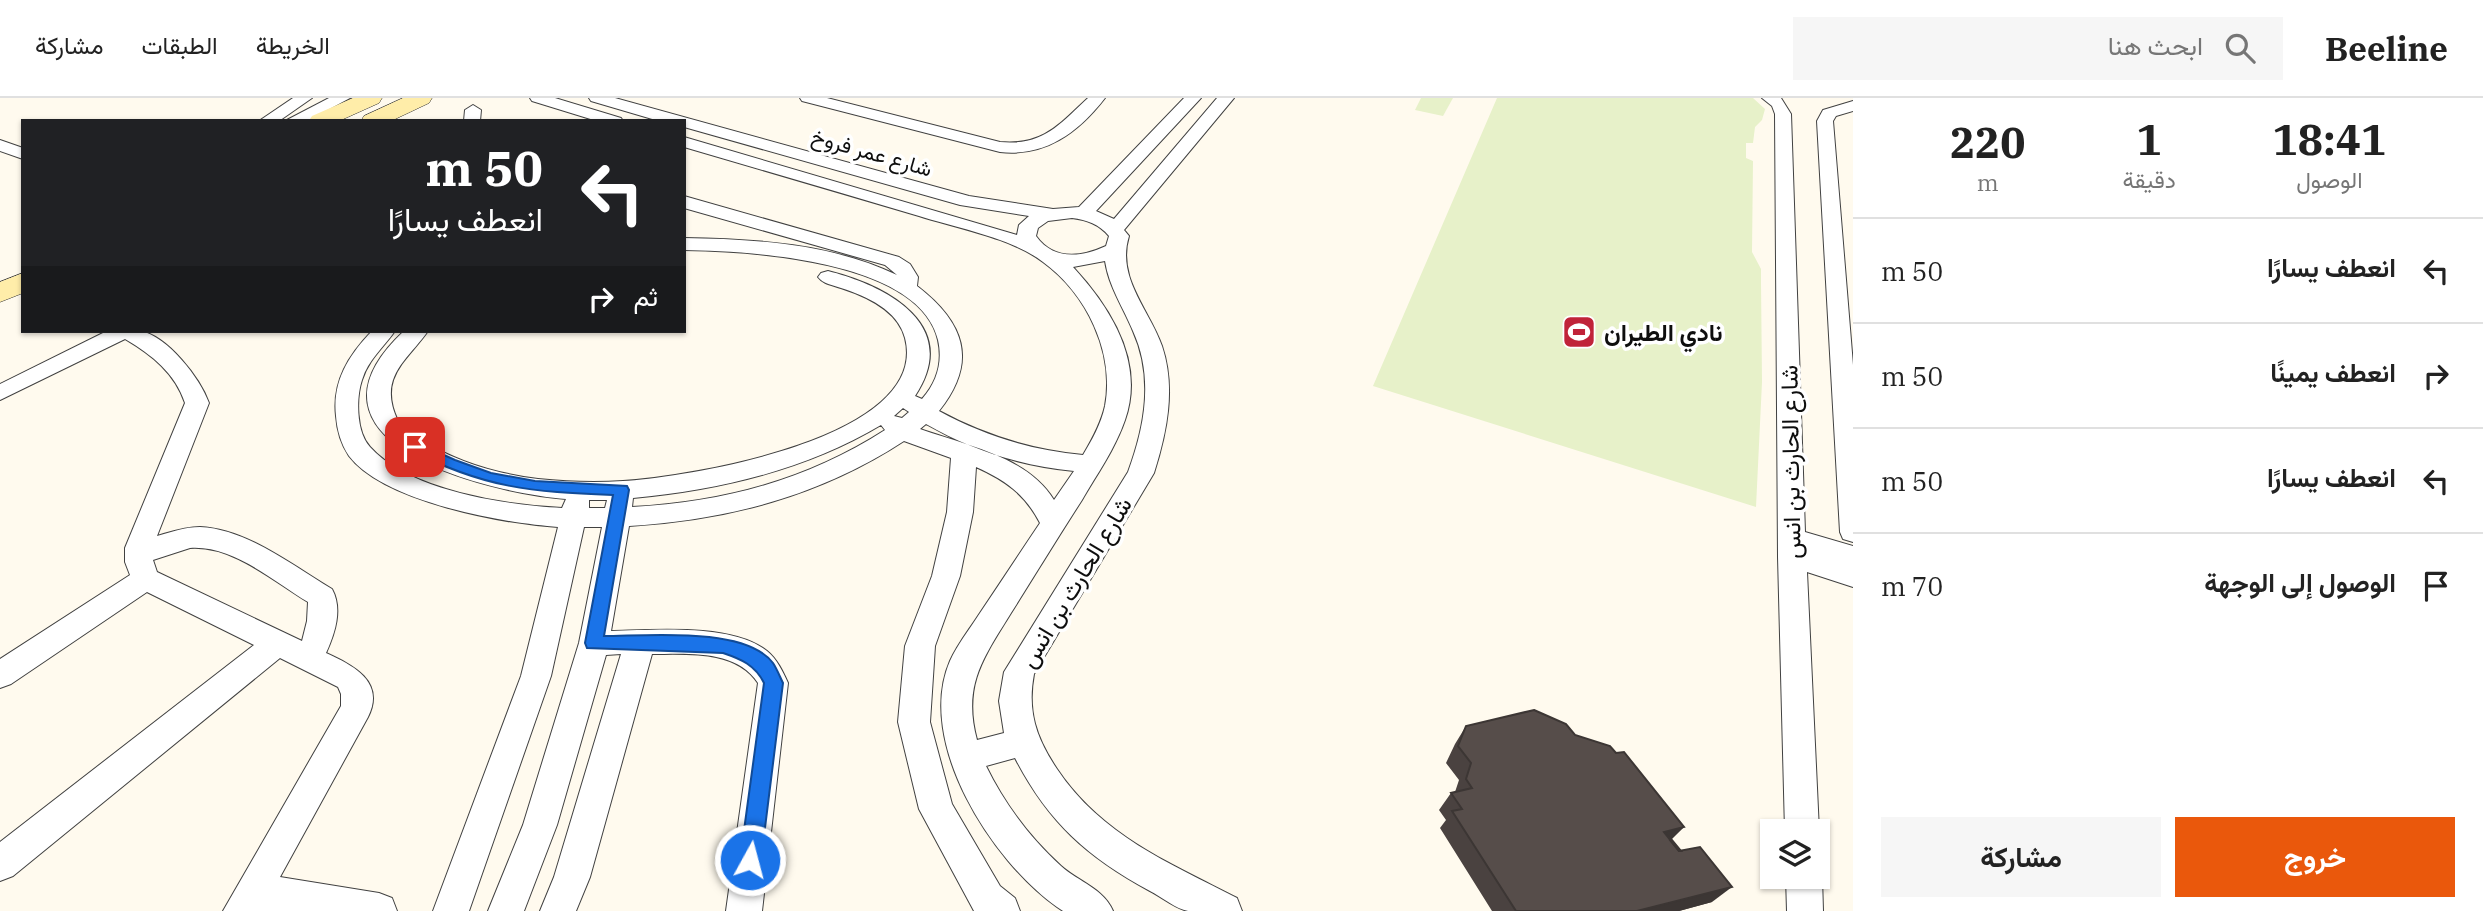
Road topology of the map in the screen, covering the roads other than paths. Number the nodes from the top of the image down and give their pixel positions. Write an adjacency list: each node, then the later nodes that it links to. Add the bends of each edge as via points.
1 (304, 98): 13 (street)
2 (342, 98): 14 (street)
3 (371, 98): 15 (main road)
4 (421, 98): 16 (main road)
5 (538, 98): 17 (street)
6 (597, 98): 18 (street)
7 (808, 98): 8 (street, via 1026,150 1052,141)
8 (1097, 98)
9 (1193, 98): 23 (street)
10 (1226, 98): 26 (street)
11 (1853, 106): 12 (street, via 1829,113)
12 (1802, 110): 24 (street); 60 (street, شارع الحارث بن انس)
13 (270, 119)
14 (297, 119)
15 (324, 119)
16 (376, 119)
17 (608, 119)
18 (671, 119)
19 (686, 123): 25 (street, شارع عمر فروخ)
20 (686, 142): 31 (street, شارع عمر فروخ)
21 (0, 145): 22 (street)
22 (21, 153)
23 (1103, 192): 26 (street, via 1119,200); 30 (street)
24 (1830, 194): 28 (street); 32 (street)
25 (951, 197): 29 (street, شارع عمر فروخ); 31 (street, via 951,209)
26 (1139, 201): 33 (street)
27 (686, 203): 40 (street, via 892,261 908,277)
28 (1853, 206)
29 (1050, 214): 30 (street, شارع عمر فروخ); 35 (street, via 1026,231 1026,239)
30 (1083, 214): 33 (street, via 1102,220)
31 (935, 215): 35 (street, شارع عمر فروخ)
32 (1843, 231): 46 (street)
33 (1115, 239): 35 (street, شارع عمر فروخ, via 1095,259 1081,261); 69 (street, شارع الحارث بن انس, via 1117,274 1153,359 1158,387 1152,445 1141,473 1019,673 1014,718)
34 (686, 243): 40 (street, via 795,252)
35 (1041, 252): 55 (street, شارع الحارث بن انس, via 1075,281 1109,332 1117,356 1117,406)
36 (21, 256): 38 (main road)
37 (686, 258): 50 (street, via 794,268 881,297 899,309 918,341 920,359)
38 (0, 265)
39 (21, 283): 41 (main road)
40 (906, 288): 52 (street, via 933,309 946,329 951,351 946,382)
41 (0, 293)
42 (122, 333): 48 (street)
43 (129, 333): 62 (street, via 166,355 197,403 146,528)
44 (382, 333): 57 (street, via 350,377 344,402 359,451 382,472 491,510)
45 (415, 333): 57 (street, via 391,359 381,382 380,405 388,427 449,464 489,478 535,486)
46 (1847, 350): 51 (street)
47 (0, 368): 48 (street)
48 (24, 381): 49 (street)
49 (0, 393)
50 (903, 396): 52 (street); 53 (street)
51 (1849, 408): 59 (street)
52 (925, 413): 53 (street); 55 (street, via 1007,450 1045,461)
53 (892, 423): 54 (street); 56 (street, via 856,459 743,501 678,513)
54 (964, 455): 58 (street, via 1019,478 1034,491); 80 (street, via 960,512 946,576 920,646 914,722 936,809 987,899)
55 (1091, 464): 58 (street, شارع الحارث بن انس)
56 (619, 503): 57 (street); 64 (street)
57 (577, 504): 76 (street, via 536,676)
58 (1052, 521): 70 (street, شارع الحارث بن انس, via 964,663 956,692)
59 (1853, 532)
60 (1792, 547): 61 (street); 63 (street); 71 (street, شارع الحارث بن انس)
61 (1853, 556)
62 (143, 567): 66 (street); 67 (street, via 173,541 205,537 229,544 322,597 320,636); 68 (street)
63 (1853, 576)
64 (594, 643): 65 (street); 77 (street, via 540,825)
65 (639, 643): 78 (street, via 572,877); 79 (street, via 724,645 750,655 766,668 773,683)
66 (277, 644): 67 (street); 72 (street)
67 (308, 658): 74 (street, via 349,678 357,694 357,708)
68 (0, 675)
69 (1022, 742): 70 (street); 82 (street, شارع الحارث بن انس, via 1059,802 1090,833)
70 (965, 758): 81 (street, شارع الحارث بن انس, via 1019,847 1048,878)
71 (1802, 819)
72 (0, 864)
73 (1804, 889): 83 (street)
74 (248, 901): 75 (street)
75 (379, 911)
76 (451, 911)
77 (506, 911)
78 (558, 911)
79 (744, 911)
80 (1002, 911)
81 (1095, 911)
82 (1224, 911)
83 (1805, 911)

